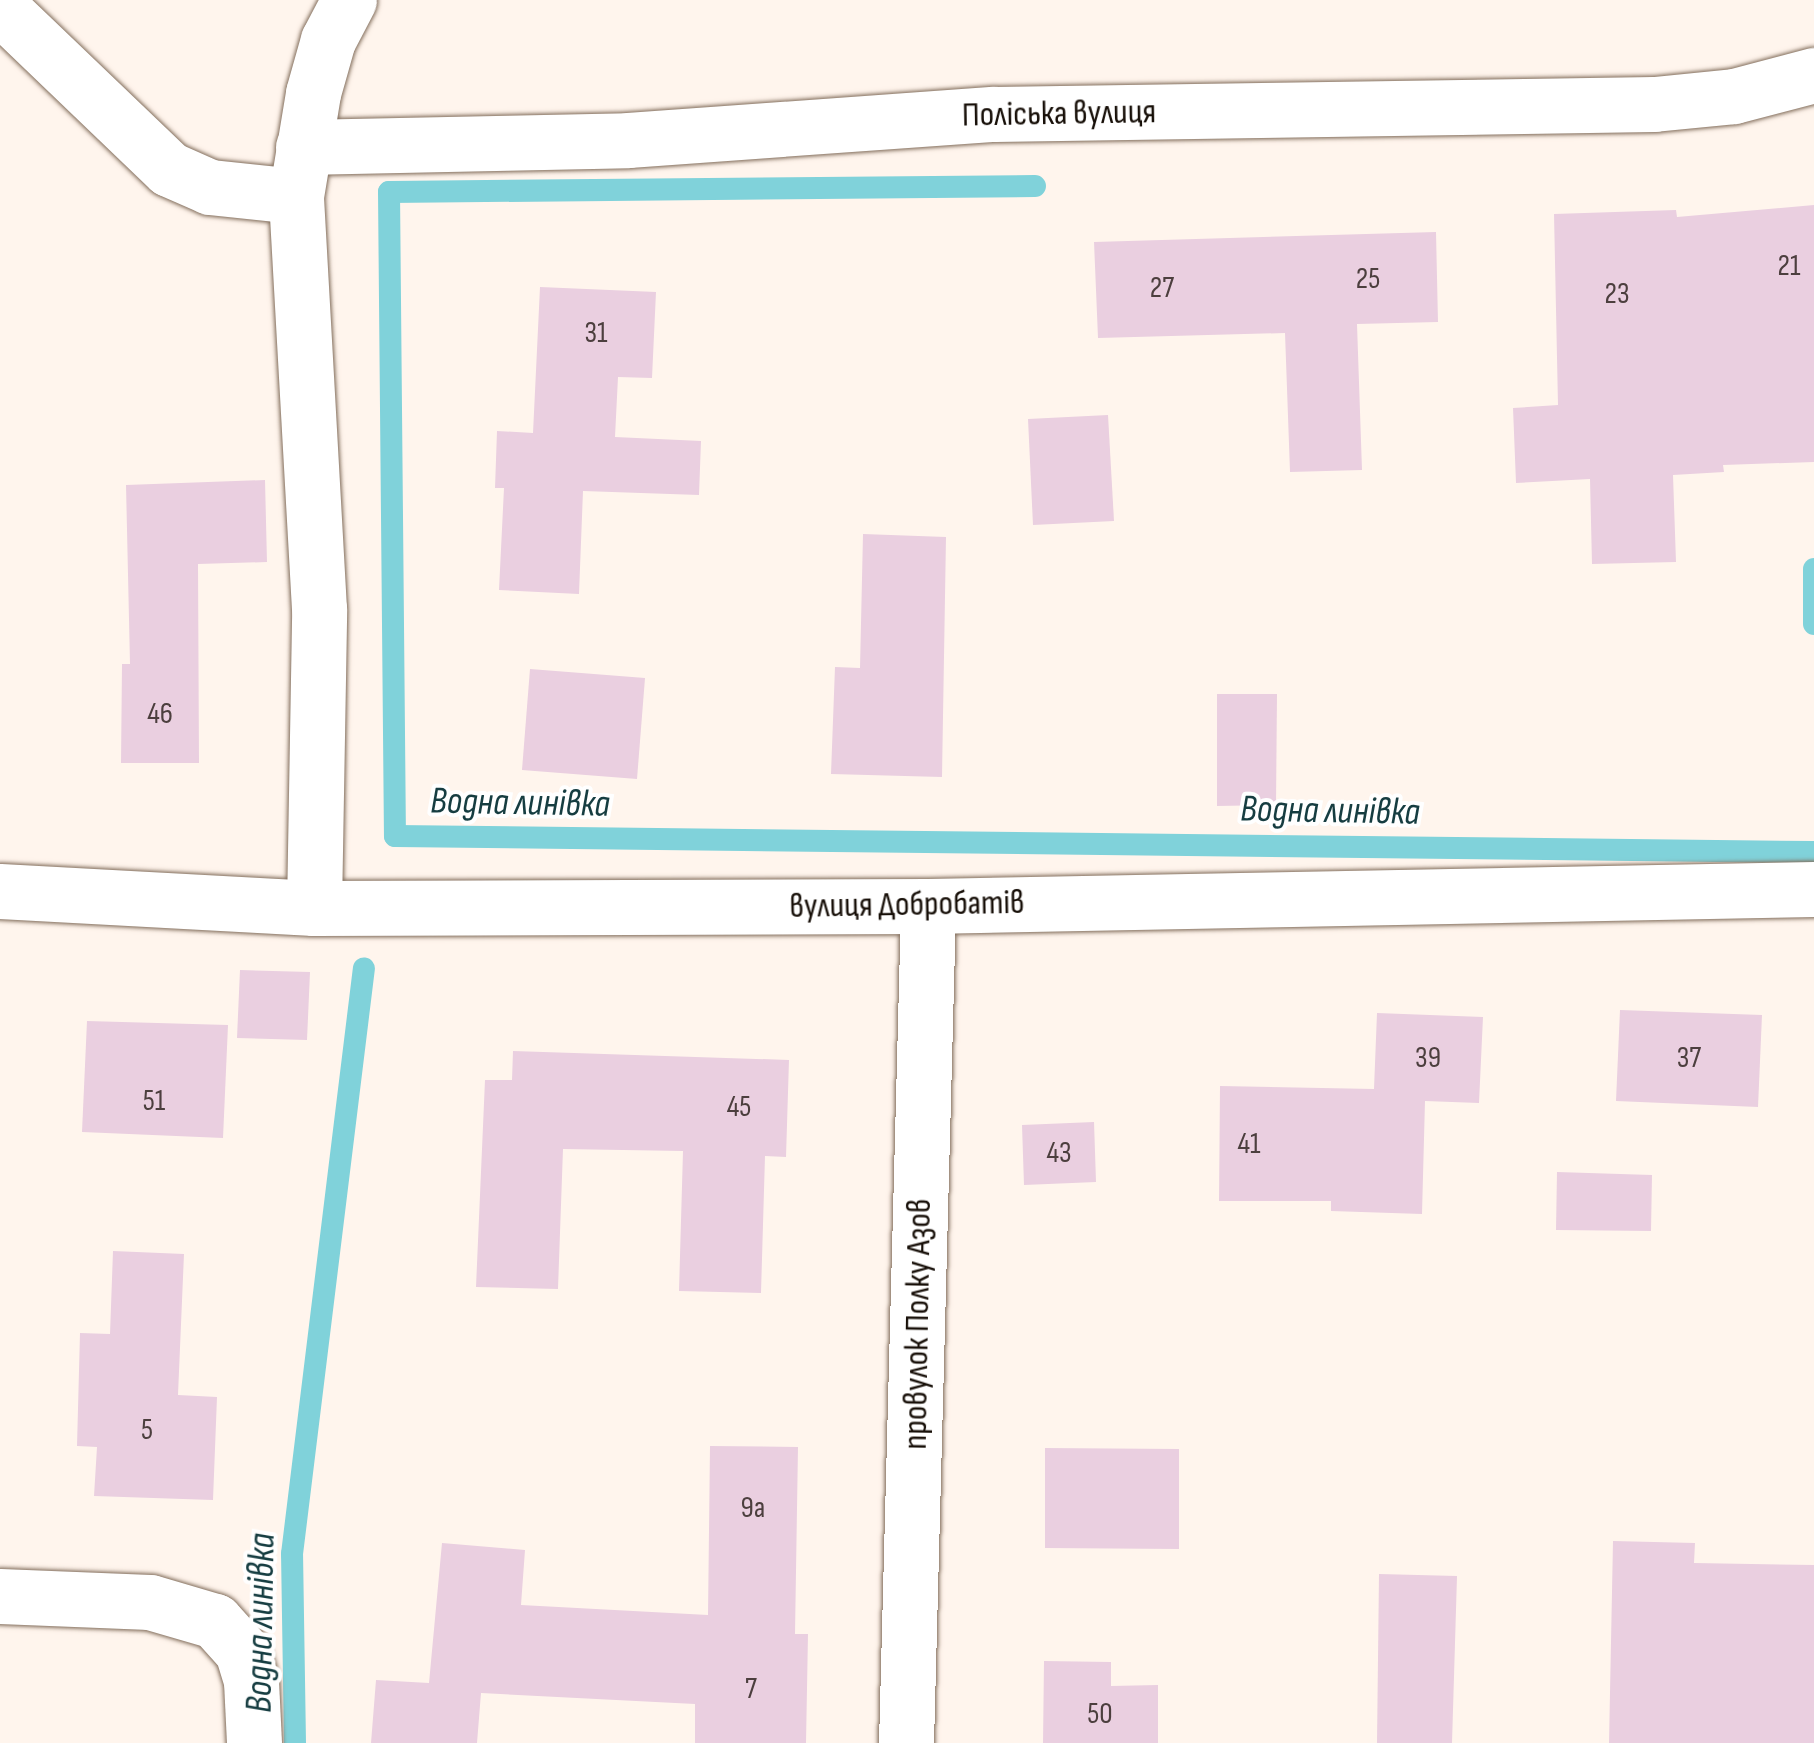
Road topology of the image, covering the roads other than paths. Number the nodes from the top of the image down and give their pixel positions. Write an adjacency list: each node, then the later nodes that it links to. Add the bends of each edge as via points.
1 (350, 0): 4 (street, via 328,40)
2 (0, 7): 4 (street, Поліська вулиця, via 169,169 210,187)
3 (1814, 76): 4 (street, Поліська вулиця, via 1734,96 1654,104 994,114)
4 (299, 171): 8 (street, via 319,610)
5 (1814, 889): 7 (street, вулиця Добробатів)
6 (0, 891): 8 (street, вулиця Добробатів)
7 (928, 906): 8 (street, вулиця Добробатів); 11 (street, провулок Полку Азов)
8 (314, 908)
9 (0, 1596): 10 (street, via 150,1602 214,1621 242,1651 252,1681)
10 (254, 1743)
11 (906, 1743)

